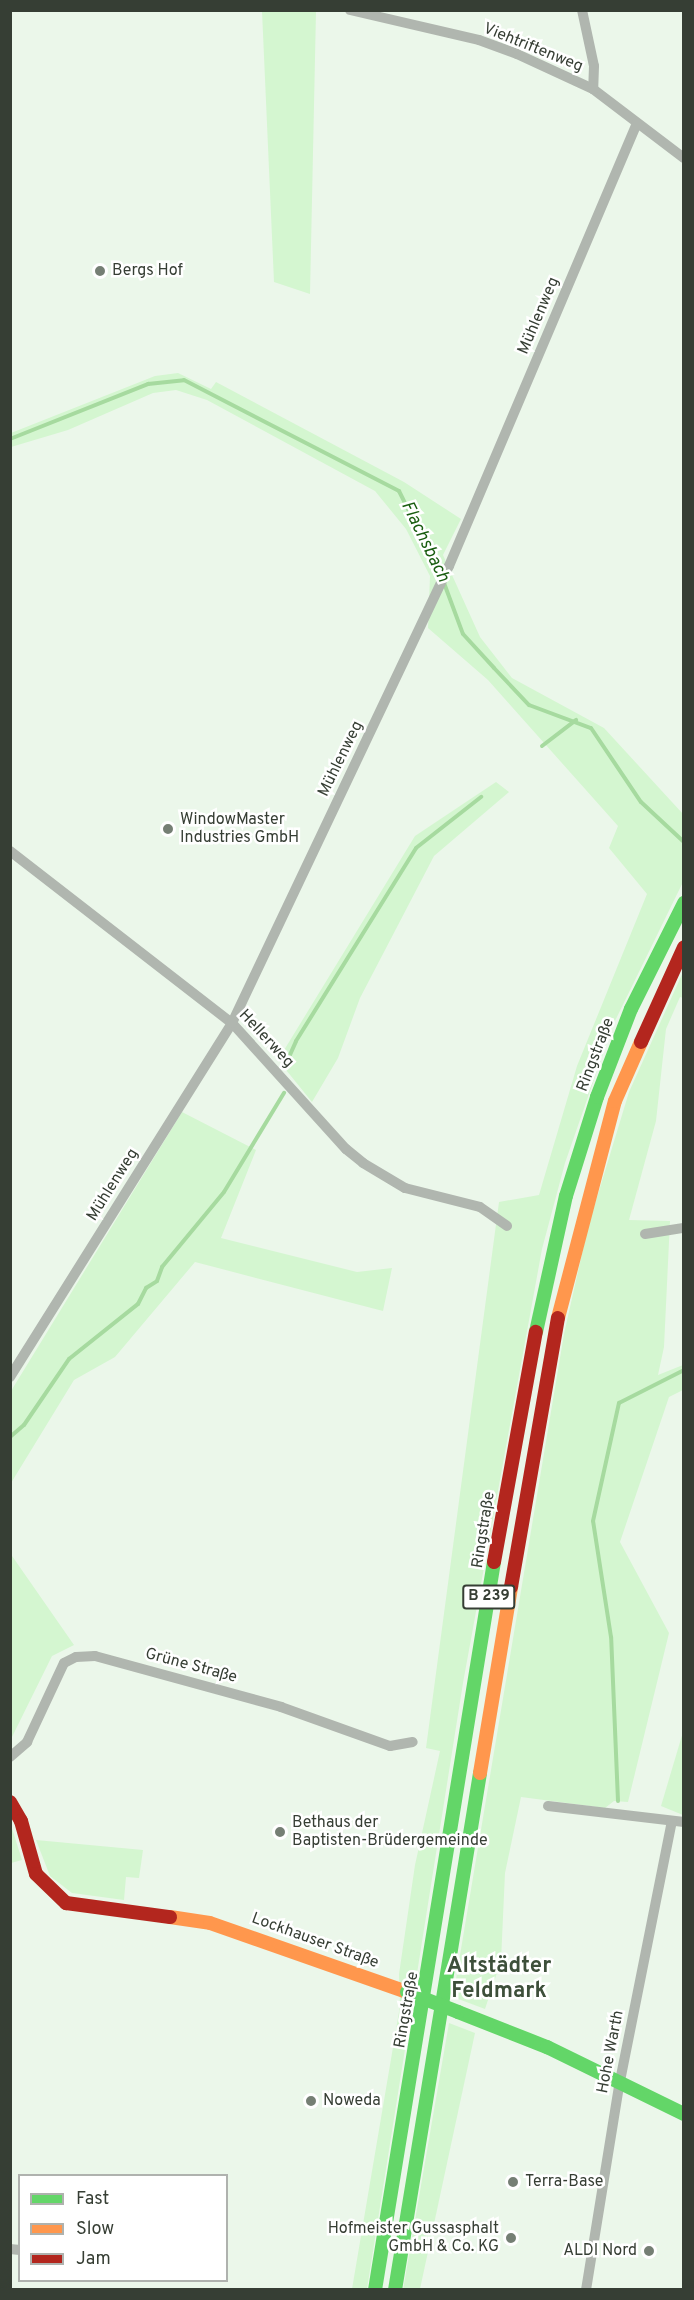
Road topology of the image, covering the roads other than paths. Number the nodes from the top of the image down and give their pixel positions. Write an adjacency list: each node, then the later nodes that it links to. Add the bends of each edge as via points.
1 (350, 10): 3 (street, Viehtriftenweg, via 479,40)
2 (582, 10): 3 (street, via 592,49)
3 (593, 89): 4 (street, Viehtriftenweg)
4 (637, 123): 5 (street, Viehtriftenweg); 9 (street, Mühlenweg, via 449,566)
5 (684, 158)
6 (10, 851): 9 (street, Hellerweg)
7 (684, 903): 21 (main road, Ringstraße / B 239, via 631,1009 597,1096 566,1196 542,1299 500,1528)
8 (684, 947): 22 (main road, B 239, via 615,1101 561,1301 519,1531)
9 (232, 1023): 10 (street, Hellerweg, via 363,1163 405,1188 480,1207); 13 (street, Mühlenweg)
10 (507, 1226)
11 (684, 1228): 12 (street)
12 (645, 1234)
13 (10, 1377)
14 (413, 1742): 15 (street, Grüne Straße, via 390,1746 281,1707 95,1656 75,1657 64,1663 27,1742)
15 (10, 1757)
16 (10, 1802): 19 (main road, Lockhauser Straße, bridge, via 21,1821 36,1874 66,1903 210,1923 328,1961)
17 (548, 1806): 18 (street)
18 (678, 1822): 19 (street, Hohe Warth)
19 (620, 2081): 20 (main road, Lockhauser Straße); 23 (street, Hohe Warth)
20 (684, 2114)
21 (375, 2289)
22 (395, 2289)
23 (586, 2289)

